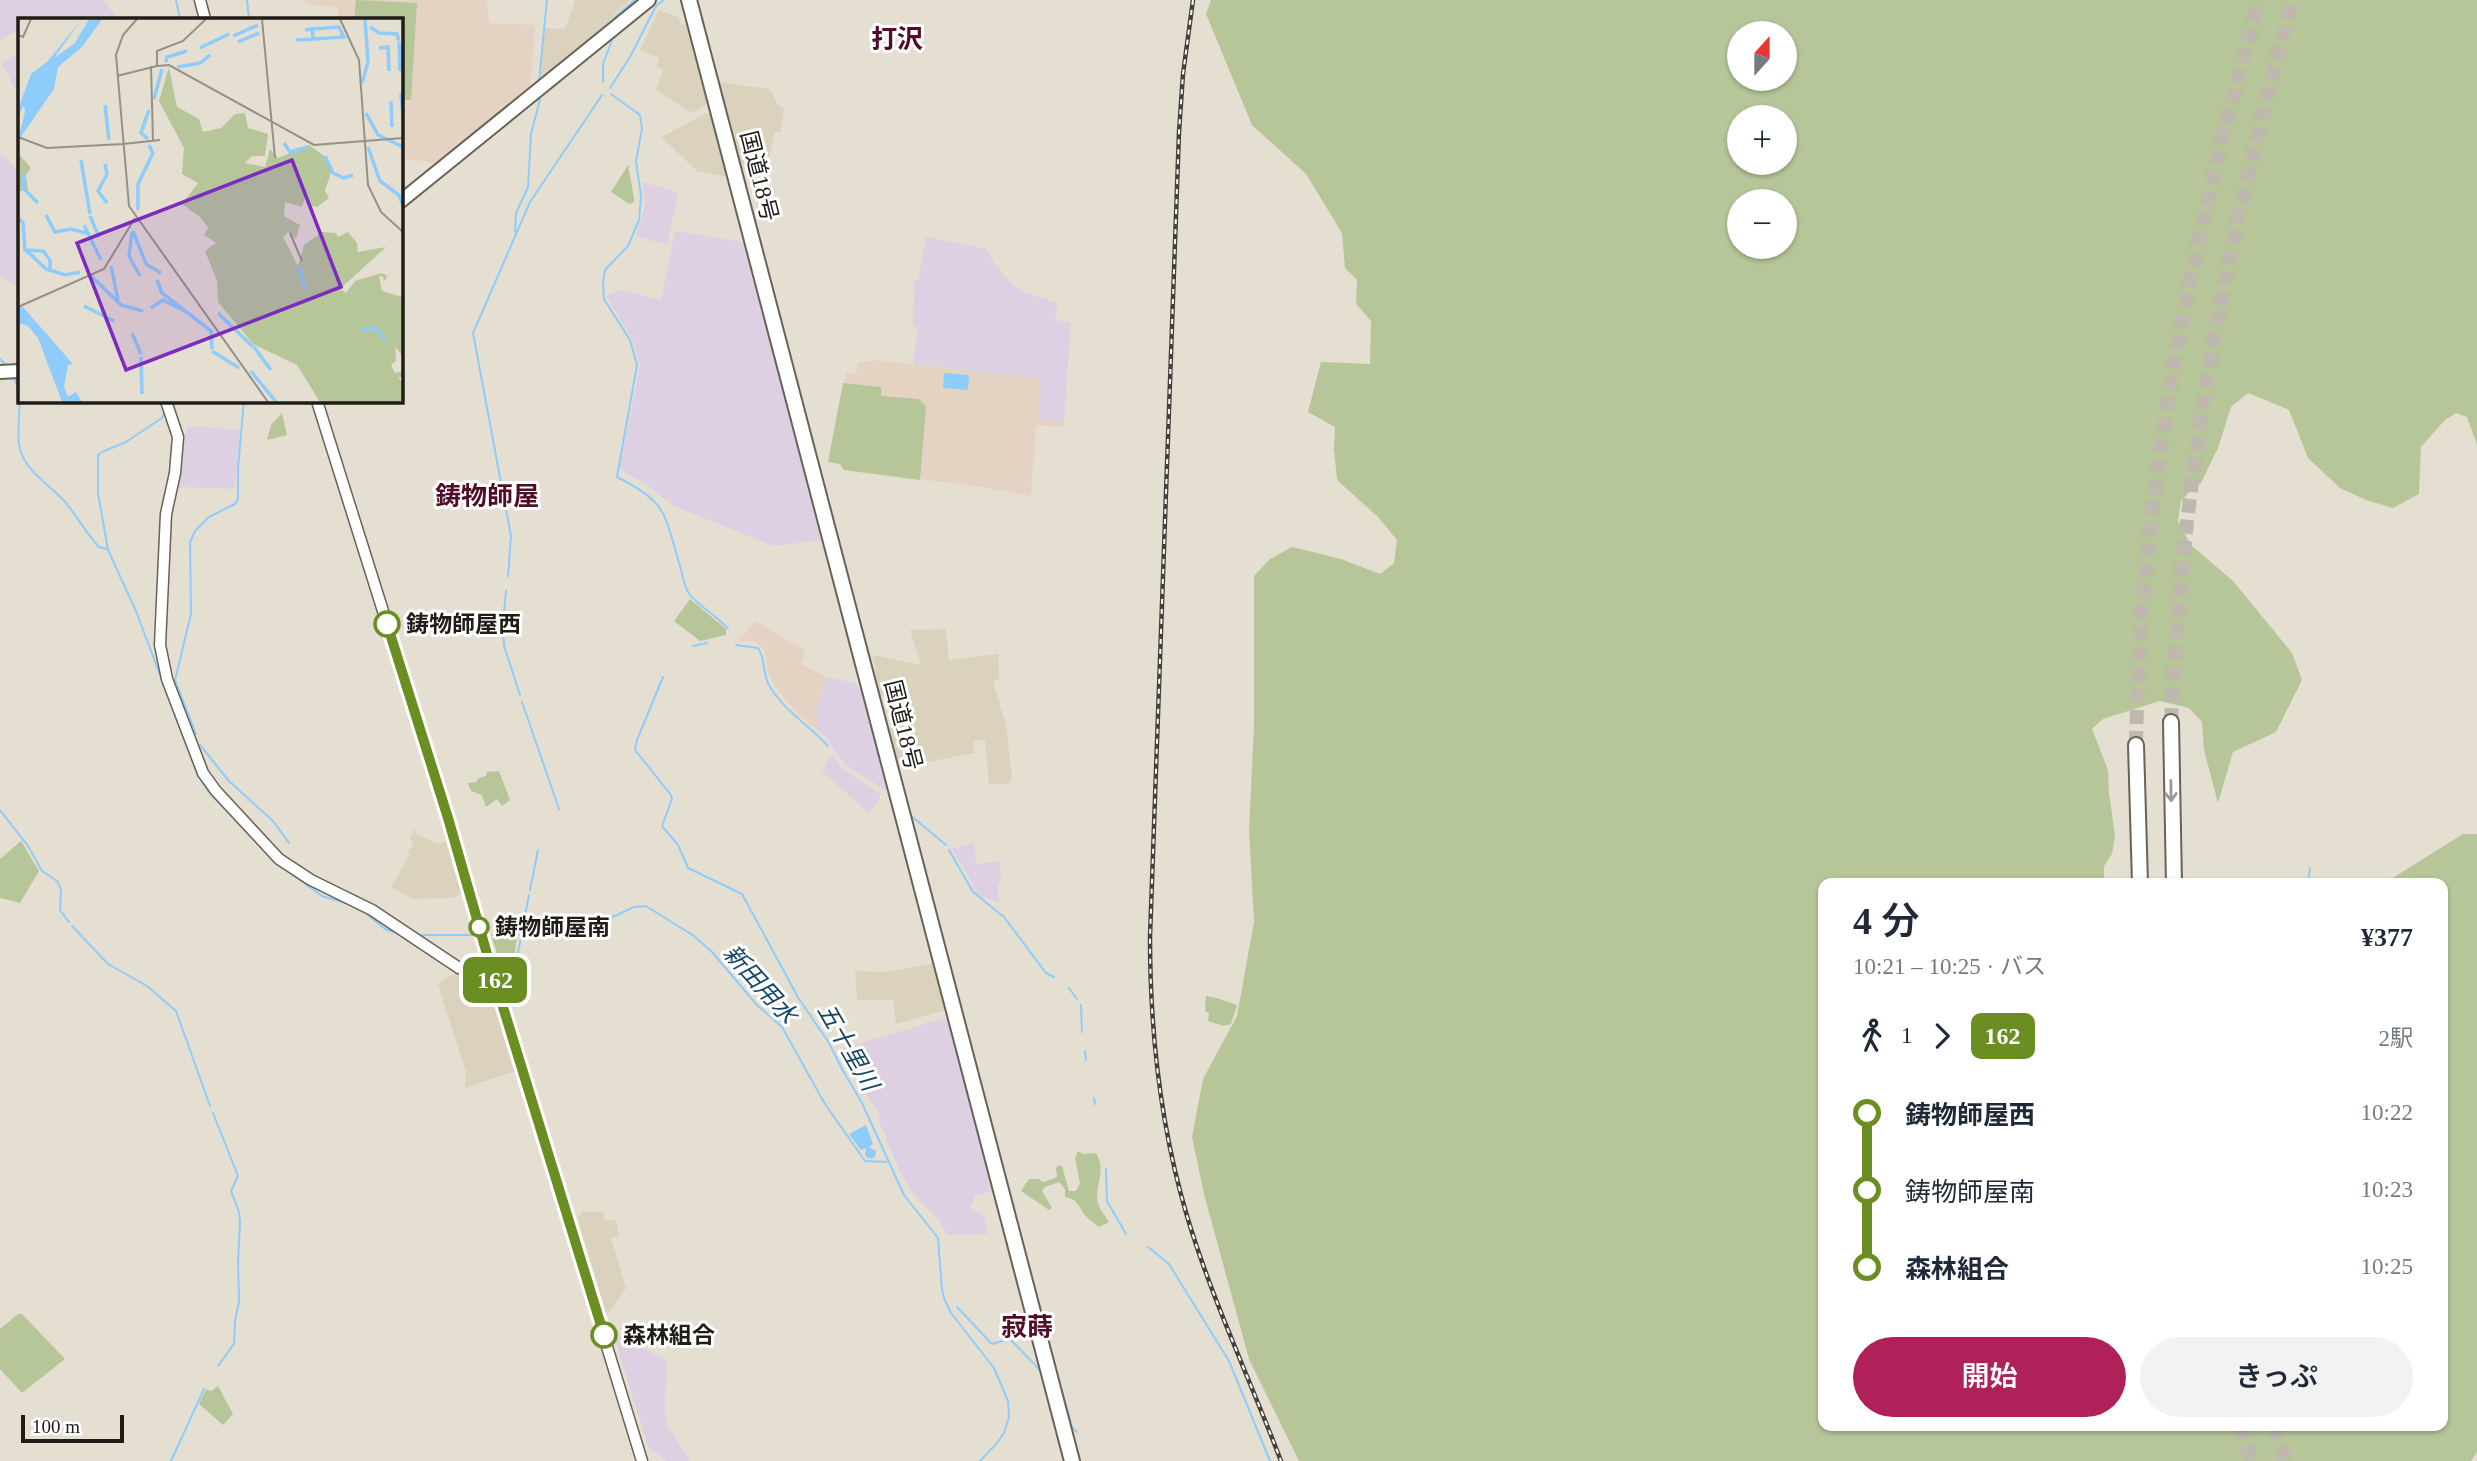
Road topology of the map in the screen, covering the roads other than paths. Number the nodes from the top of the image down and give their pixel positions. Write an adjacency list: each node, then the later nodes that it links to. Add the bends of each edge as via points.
1 (200, 0): 4 (street)
2 (649, 0): 5 (main road)
3 (689, 0): 14 (highway, 国道18号)
4 (205, 18)
5 (402, 200)
6 (166, 402): 12 (street, via 178,437 166,513 160,645 167,680 203,773 264,845 310,880 372,910 459,968 471,972)
7 (317, 402): 12 (street)
8 (2171, 722): 11 (highway, one-way to 11)
9 (2136, 745): 10 (highway)
10 (2140, 878)
11 (2174, 878)
12 (491, 968): 13 (street)
13 (642, 1461)
14 (1072, 1461)

